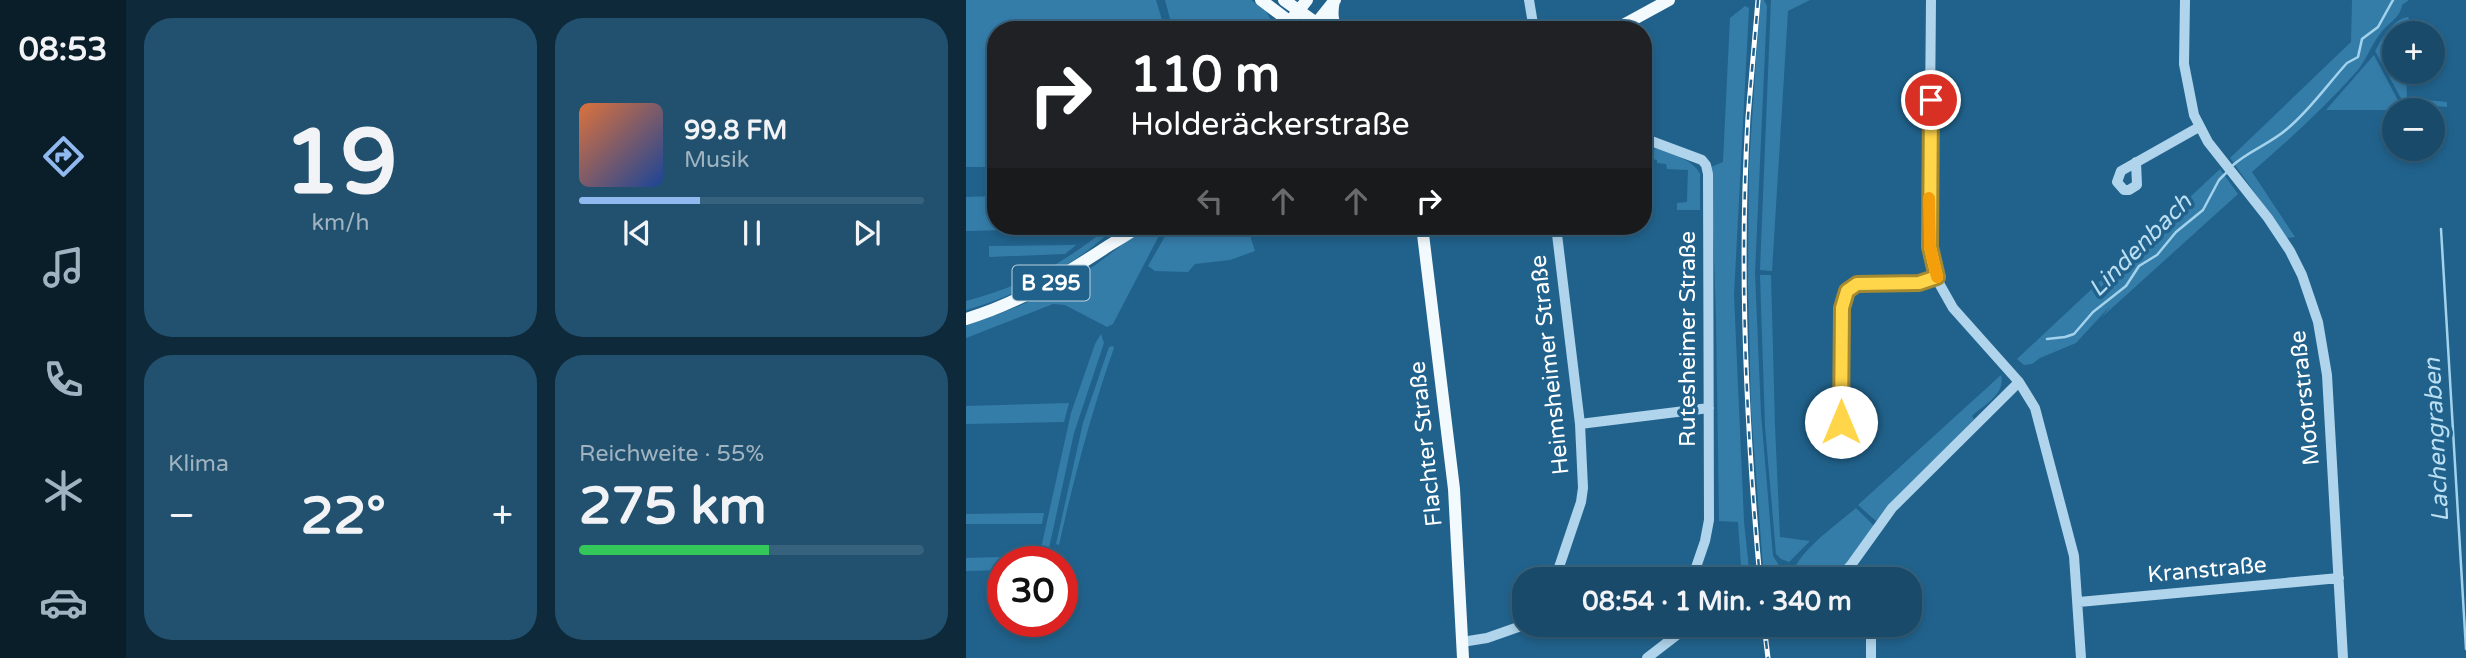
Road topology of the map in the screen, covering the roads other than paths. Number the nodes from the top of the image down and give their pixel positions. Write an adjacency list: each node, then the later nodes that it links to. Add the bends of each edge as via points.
1 (1261, 0): 9 (main road)
2 (1284, 0): 8 (main road)
3 (1334, 0): 12 (main road); 13 (main road)
4 (1529, 0): 14 (street)
5 (1669, 0): 15 (main road)
6 (1931, 0): 24 (street, via 1930,247)
7 (2185, 0): 16 (street, Motorstraße, via 2186,80)
8 (1303, 5): 10 (main road); 11 (main road)
9 (1284, 21)
10 (1294, 21)
11 (1314, 21)
12 (1322, 21)
13 (1333, 21)
14 (1532, 21)
15 (1630, 21)
16 (2199, 127): 18 (street); 33 (street, Motorstraße, via 2290,251 2318,322 2326,365)
17 (1652, 141): 28 (street, Rutesheimer Straße, via 1706,165)
18 (2136, 162)
19 (1117, 235): 23 (main road, B 295)
20 (1127, 235): 23 (main road, B 295)
21 (1423, 235): 38 (main road, Flachter Straße, via 1454,489)
22 (1557, 235): 29 (street, Heimsheimer Straße)
23 (1105, 248): 25 (main road, B 295, via 1046,286)
24 (1937, 277): 26 (street, via 1953,308); 27 (street, via 1919,283 1864,283 1847,291 1842,308)
25 (966, 319)
26 (2019, 382): 32 (street, via 1892,508); 34 (street, via 2035,408 2074,556)
27 (1841, 386)
28 (1709, 408): 29 (street); 31 (street, Rutesheimer Straße, via 1709,520)
29 (1580, 424): 30 (street, Heimsheimer Straße, via 1581,502)
30 (1559, 567)
31 (1696, 567)
32 (1849, 567)
33 (2339, 578): 34 (street, Kranstraße); 43 (street, Motorstraße)
34 (2079, 601): 42 (street)
35 (1512, 629): 38 (street)
36 (1672, 637): 40 (street)
37 (1871, 637): 41 (street)
38 (1462, 642): 39 (main road, Flachter Straße)
39 (1462, 658)
40 (1647, 658)
41 (1871, 658)
42 (2081, 658)
43 (2343, 658)

